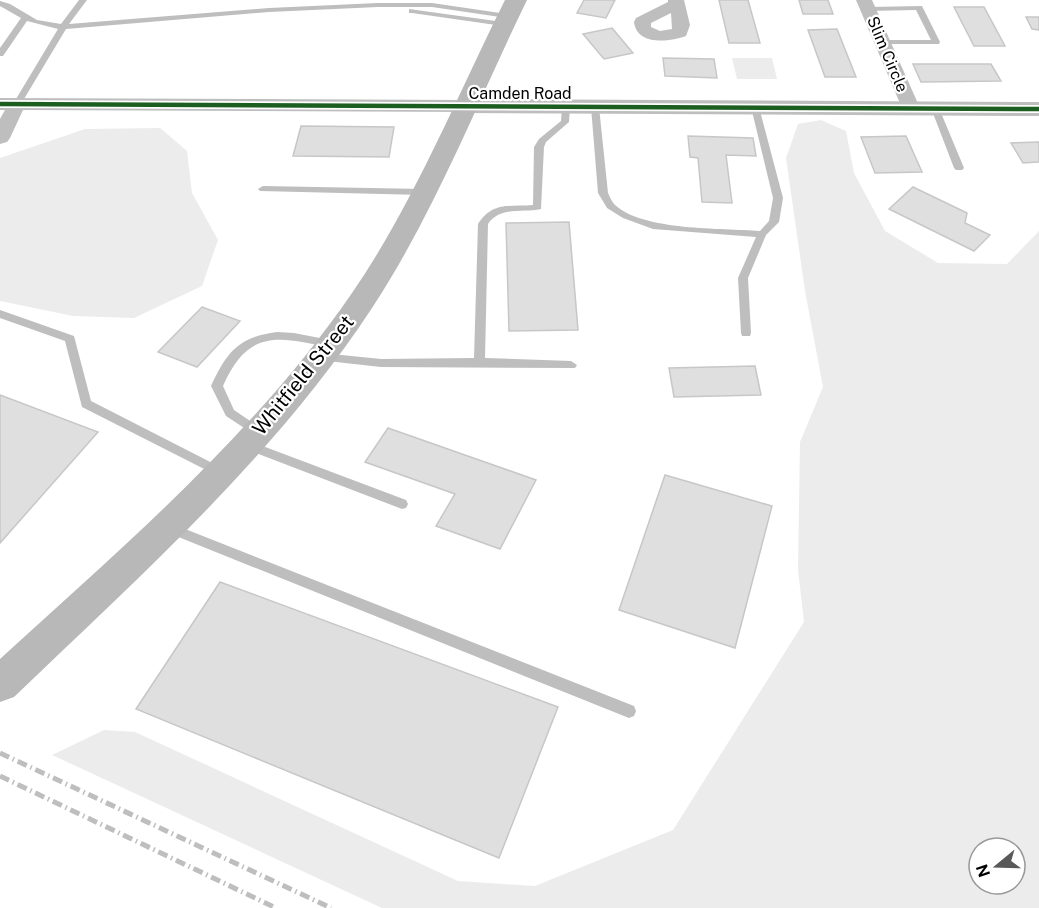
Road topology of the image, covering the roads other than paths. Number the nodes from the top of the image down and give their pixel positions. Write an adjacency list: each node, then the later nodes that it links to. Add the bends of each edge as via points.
1 (83, 0): 8 (lane)
2 (0, 3): 7 (lane)
3 (405, 3): 5 (lane); 6 (lane)
4 (866, 4): 9 (street, Slim Circle); 9 (lane, via 919,8 936,42)
5 (378, 5): 6 (lane); 8 (lane)
6 (509, 13): 12 (main road, Whitfield Street)
7 (26, 17): 8 (lane, via 40,24); 10 (lane)
8 (63, 27): 11 (lane)
9 (882, 42): 16 (street, Slim Circle)
10 (0, 54)
11 (9, 104): 12 (street, Camden Road); 19 (street)
12 (465, 106): 13 (street, Camden Road); 22 (main road, Whitfield Street)
13 (566, 107): 14 (street, Camden Road); 27 (lane, via 565,122 539,147 538,207 499,209 488,215 483,224)
14 (595, 107): 15 (street, Camden Road); 23 (lane, via 603,193 610,206 654,226)
15 (755, 107): 16 (street, Camden Road); 23 (lane, via 778,198 774,222)
16 (911, 108): 17 (street, Camden Road)
17 (935, 108): 18 (street, Camden Road); 20 (lane)
18 (1039, 109)
19 (0, 138)
20 (959, 168)
21 (263, 189): 22 (lane)
22 (423, 192): 26 (main road, Whitfield Street, via 363,299)
23 (762, 234): 25 (lane, via 742,278)
24 (0, 314): 30 (lane, via 70,339 86,404)
25 (746, 333)
26 (326, 351): 27 (lane, via 381,363); 29 (main road, Whitfield Street); 29 (lane, via 309,339 274,335 249,340 224,366 217,386 230,413)
27 (479, 362): 28 (lane)
28 (571, 364)
29 (253, 438): 30 (main road, Whitfield Street); 31 (lane)
30 (220, 472): 32 (main road, Whitfield Street)
31 (402, 504)
32 (166, 526): 33 (main road, Whitfield Street); 34 (lane)
33 (0, 684)
34 (629, 711)

